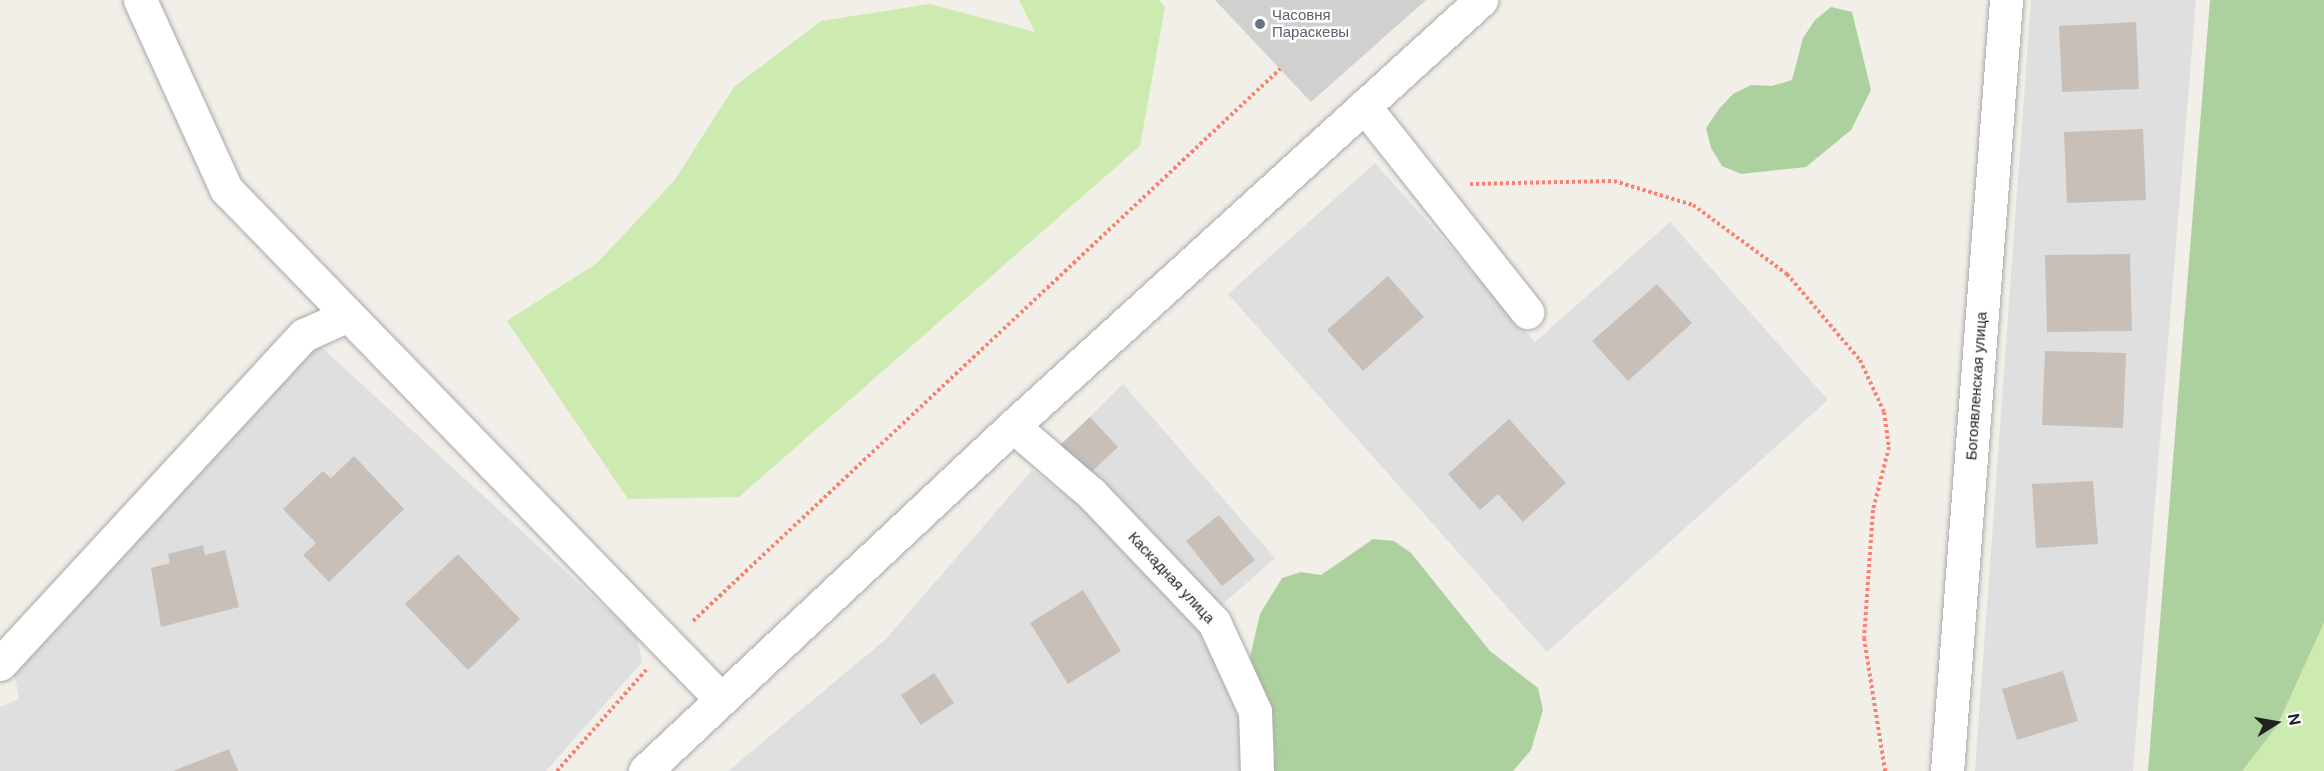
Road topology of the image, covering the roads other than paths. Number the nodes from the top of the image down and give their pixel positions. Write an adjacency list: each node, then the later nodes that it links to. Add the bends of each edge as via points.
1 (140, 0): 6 (street, via 226,189)
2 (1481, 0): 4 (street)
3 (2006, 0): 12 (street, Богоявленская улица)
4 (1365, 106): 5 (street); 7 (street)
5 (1527, 312)
6 (348, 315): 8 (street, via 304,335); 9 (street)
7 (1013, 426): 9 (street); 11 (street, Каскадная улица, via 1091,494 1214,622 1255,711)
8 (0, 664)
9 (720, 699): 10 (street)
10 (645, 771)
11 (1257, 771)
12 (1947, 771)

